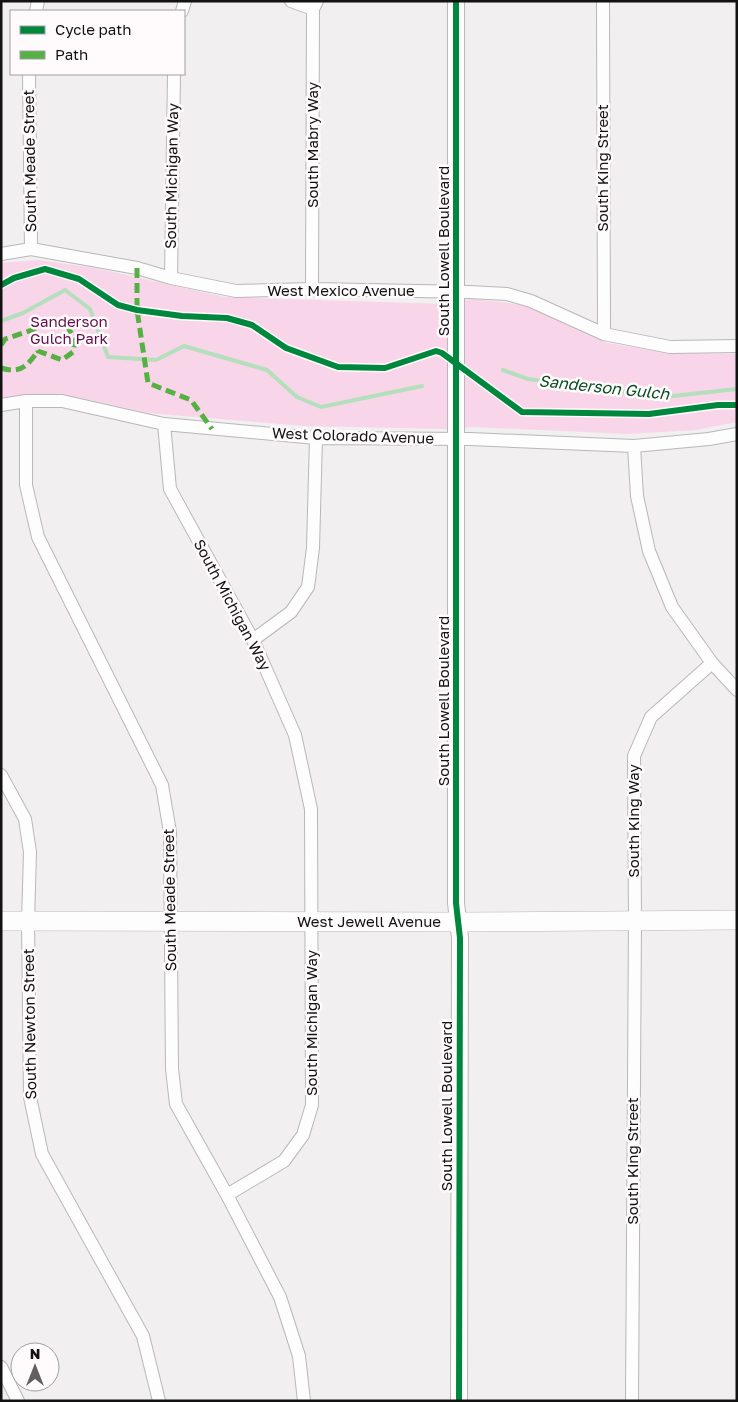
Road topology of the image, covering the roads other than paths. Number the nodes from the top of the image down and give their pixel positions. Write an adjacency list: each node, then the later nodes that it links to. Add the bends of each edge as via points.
1 (291, 1): 4 (street)
2 (456, 1): 11 (street, South Lowell Boulevard)
3 (603, 1): 12 (street, South King Street)
4 (315, 5): 10 (street, South Mabry Way)
5 (29, 75): 7 (street, South Meade Street)
6 (174, 75): 9 (street, South Michigan Way)
7 (31, 249): 8 (street, West Mexico Avenue); 9 (street, West Mexico Avenue, via 137,268)
8 (1, 254)
9 (171, 278): 10 (street, West Mexico Avenue, via 236,291)
10 (312, 289): 11 (street, West Mexico Avenue)
11 (456, 292): 12 (street, West Mexico Avenue, via 508,294); 19 (street, South Lowell Boulevard)
12 (604, 334): 13 (street, West Mexico Avenue, via 670,347)
13 (737, 346)
14 (26, 400): 15 (street, West Colorado Avenue); 16 (street, West Colorado Avenue, via 62,401); 27 (street, South Meade Street, via 26,485 38,537 162,785 170,832)
15 (1, 405)
16 (164, 424): 18 (street, West Colorado Avenue); 21 (street, South Michigan Way, via 170,489)
17 (737, 434): 20 (street, West Colorado Avenue)
18 (316, 438): 19 (street, West Colorado Avenue); 21 (street, via 314,548 308,587 291,612)
19 (457, 439): 20 (street, West Colorado Avenue); 31 (street, South Lowell Boulevard)
20 (634, 446): 22 (street, via 638,496 648,551 672,607)
21 (254, 640): 30 (street, South Michigan Way, via 295,735 311,809)
22 (712, 663): 23 (street); 25 (street, South King Way, via 652,717 634,756)
23 (737, 690)
24 (1, 775): 29 (street, South Newton Street, via 25,819 30,852)
25 (635, 920): 26 (main road, West Jewell Avenue); 31 (main road, West Jewell Avenue); 38 (street, South King Street)
26 (737, 920)
27 (171, 921): 29 (main road, West Jewell Avenue); 30 (main road, West Jewell Avenue); 32 (street, South Meade Street, via 172,1069 176,1104)
28 (1, 922): 29 (main road, West Jewell Avenue)
29 (28, 922): 35 (street, South Newton Street, via 30,1097 42,1154 143,1336)
30 (312, 922): 31 (main road, West Jewell Avenue); 32 (street, South Michigan Way, via 312,1105 303,1135 284,1161)
31 (458, 922): 37 (street, South Lowell Boulevard)
32 (227, 1195): 36 (street, South Meade Street, via 280,1297 299,1356)
33 (1, 1367): 34 (street)
34 (18, 1401)
35 (159, 1401)
36 (304, 1401)
37 (458, 1401)
38 (632, 1401)

